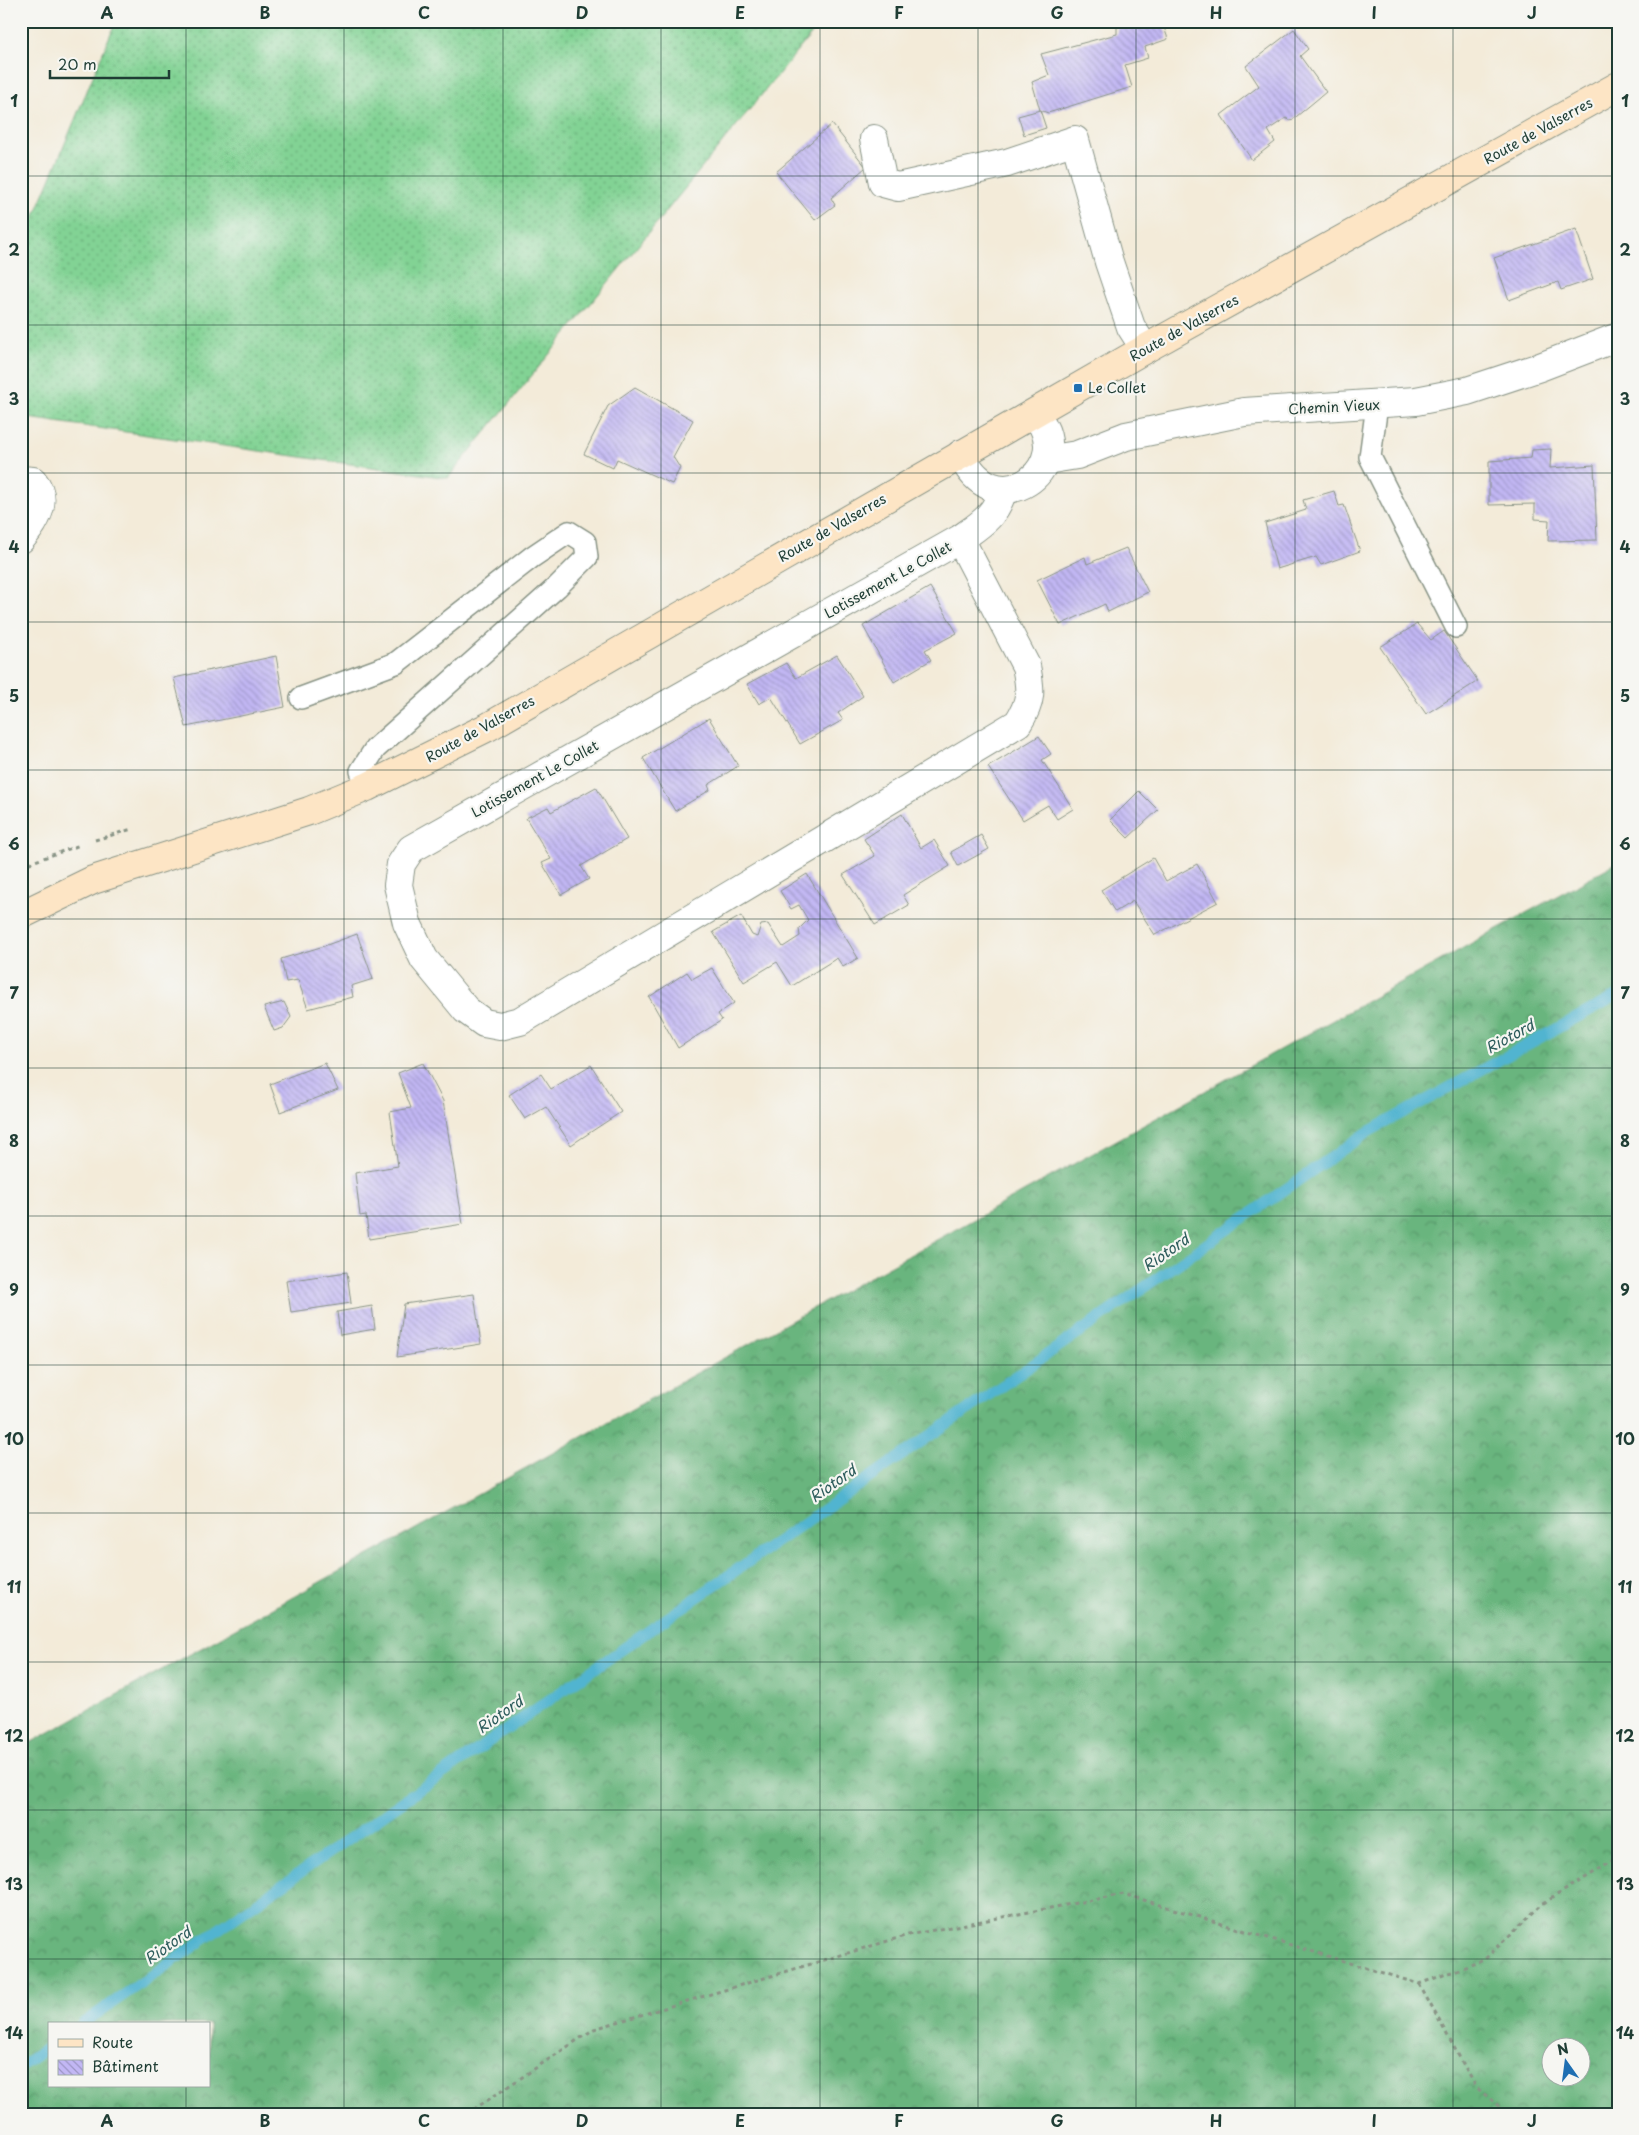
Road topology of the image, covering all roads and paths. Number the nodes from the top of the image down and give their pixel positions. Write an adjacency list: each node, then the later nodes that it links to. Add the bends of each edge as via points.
1 (1618, 86): 4 (street, Route de Valserres)
2 (874, 139): 4 (street, via 883,182 898,187 1007,163 1075,140 1131,327)
3 (1618, 337): 5 (street, Chemin Vieux, via 1467,390)
4 (1145, 349): 6 (street, Route de Valserres)
5 (1377, 405): 8 (street, Chemin Vieux, via 1244,412 1126,436 1077,454); 13 (lane, via 1370,457)
6 (1034, 414): 7 (street, Route de Valserres); 8 (street, via 1044,427 1048,443)
7 (961, 454): 10 (street, via 967,469 977,480 989,487); 15 (street, Route de Valserres, via 488,727)
8 (1046, 460): 10 (street, via 1030,481 1017,488)
9 (21, 480): 11 (street, via 32,481 39,488 41,502 38,516)
10 (1003, 489): 12 (street, Lotissement Le Collet, via 999,504 984,522)
11 (21, 538)
12 (960, 539): 12 (street, Lotissement Le Collet, via 411,849 401,864 398,884 407,923 424,959 466,1010 484,1023 500,1026 520,1021 1018,723 1028,707 1026,666)
13 (1456, 627)
14 (301, 698): 15 (lane, via 396,663 569,532 585,542 587,557 563,581 374,749 361,770)
15 (367, 787): 16 (street, Route de Valserres, via 309,811 93,880)
16 (21, 915)
17 (1618, 1858): 18 (path, via 1542,1904 1484,1960)
18 (1419, 1984): 19 (path, via 1124,1894 908,1935 594,2029); 20 (path, via 1476,2087)
19 (467, 2114)
20 (1508, 2114)

